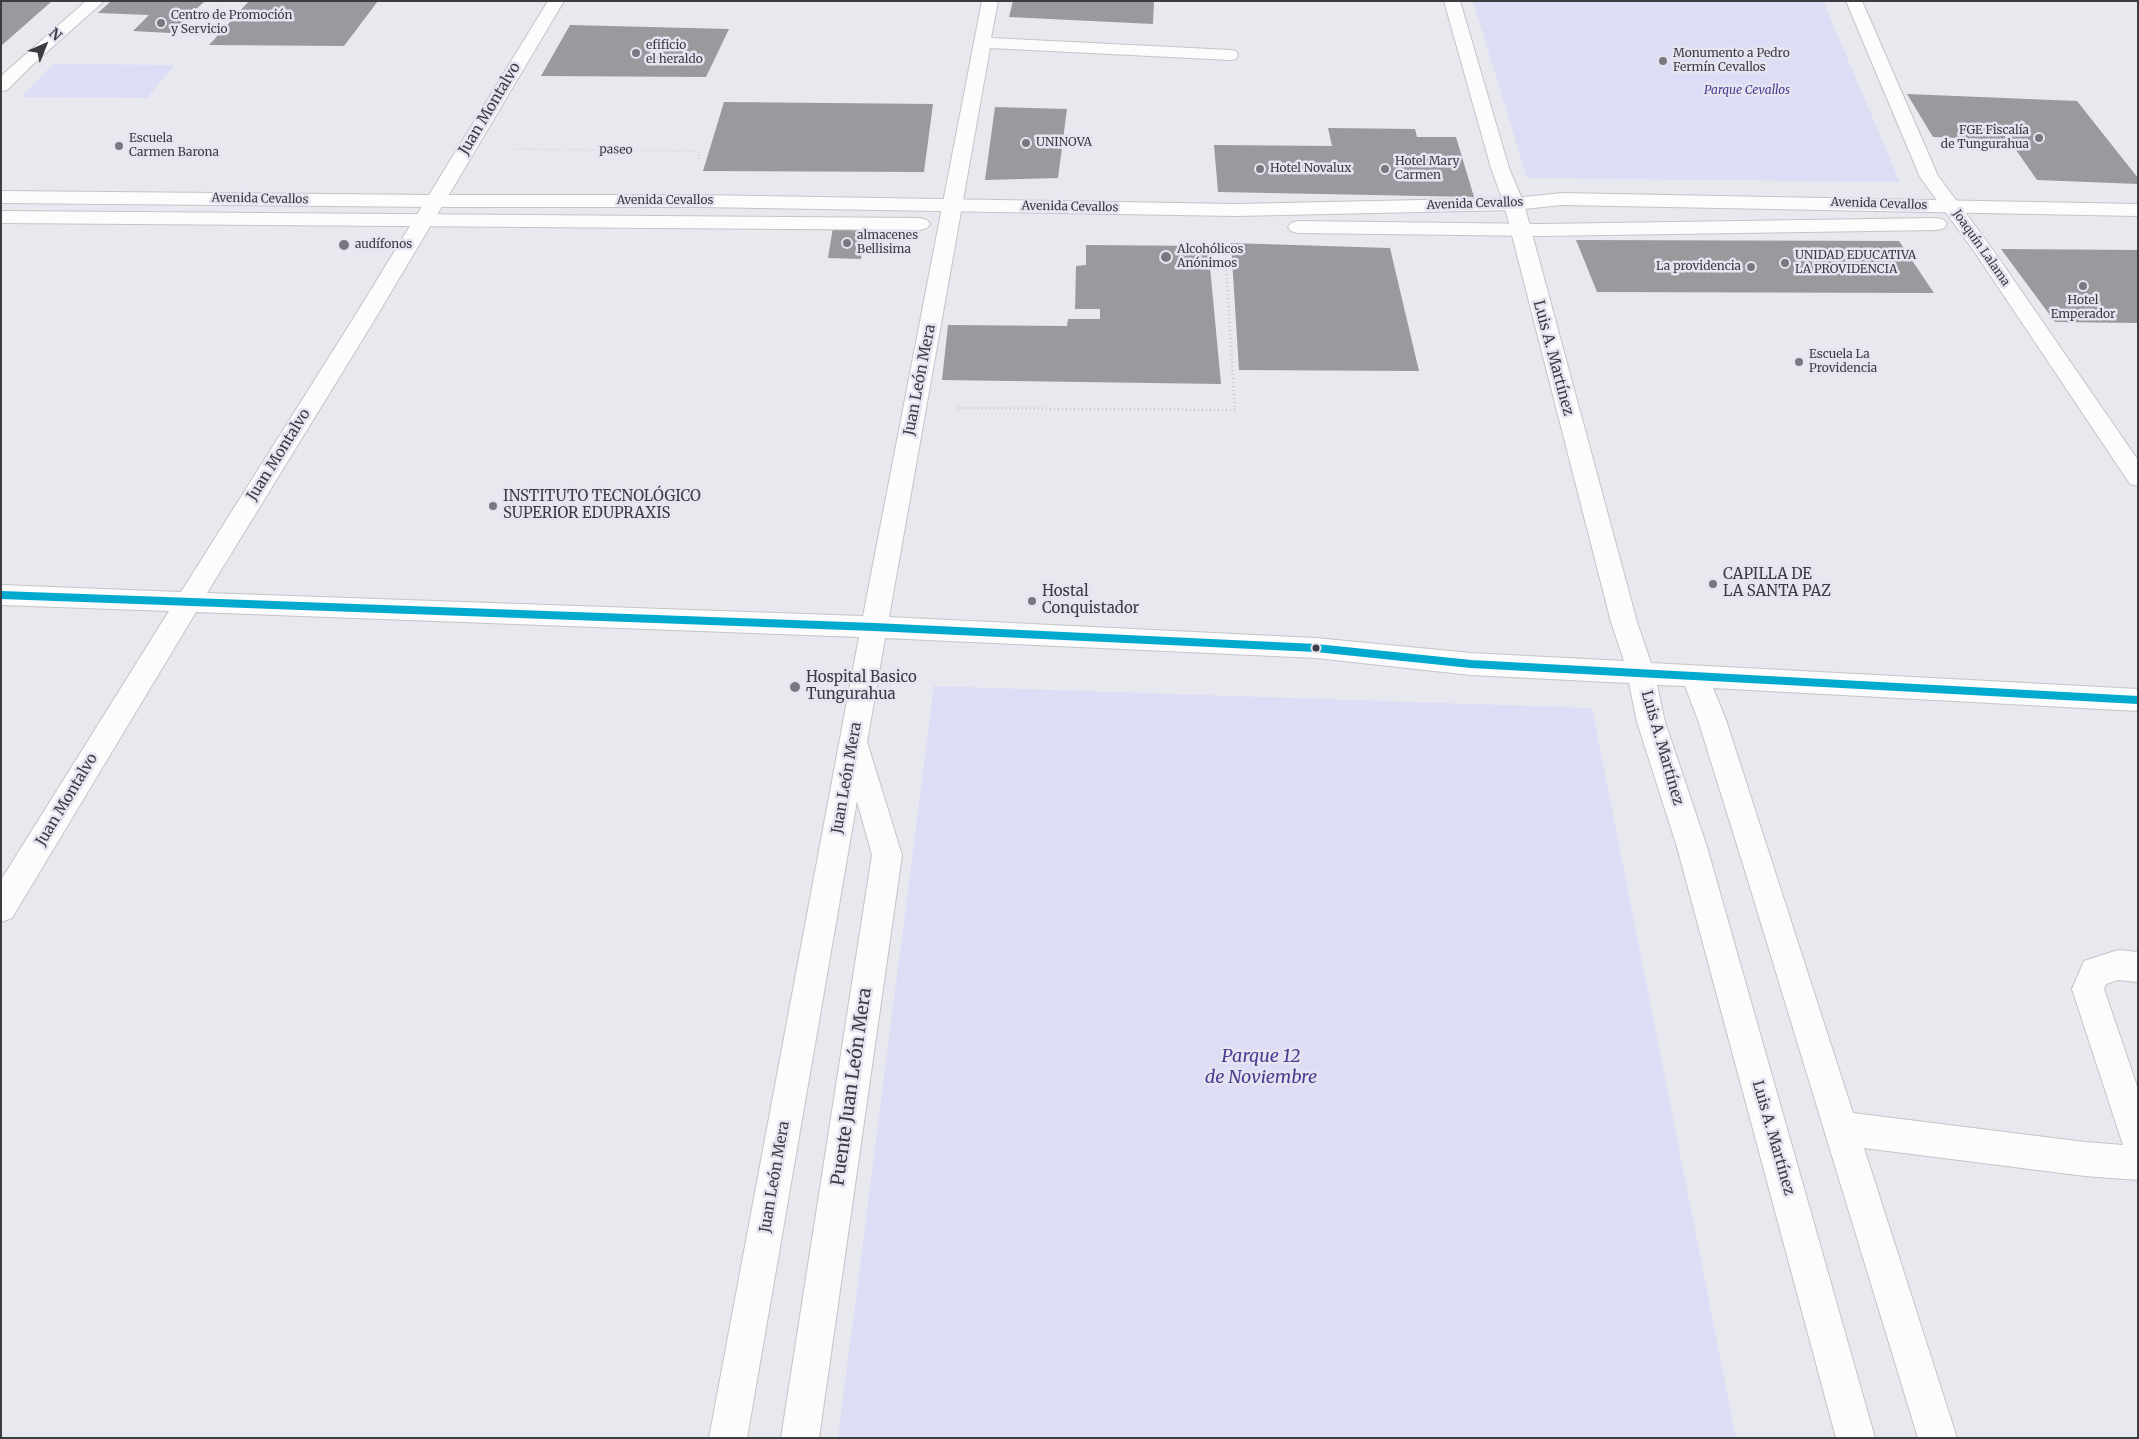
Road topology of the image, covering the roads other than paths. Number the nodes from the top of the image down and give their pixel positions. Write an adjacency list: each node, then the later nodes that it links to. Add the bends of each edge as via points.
1 (96, 1): 8 (street)
2 (556, 1): 13 (street, Juan Montalvo)
3 (990, 1): 6 (street, Juan León Mera)
4 (1452, 1): 10 (street, Luis A. Martínez, via 1500,168)
5 (1854, 1): 11 (street, Joaquín Lalama, via 1929,177)
6 (982, 43): 7 (street); 15 (street, Juan León Mera, via 958,167)
7 (1230, 55)
8 (1, 86)
9 (1, 197): 13 (street, Avenida Cevallos)
10 (1514, 204): 11 (street, Avenida Cevallos, via 1562,199); 15 (street, Avenida Cevallos); 18 (street, Luis A. Martínez)
11 (1951, 206): 12 (street, Avenida Cevallos); 16 (street, Joaquín Lalama)
12 (2138, 210)
13 (430, 211): 14 (street, Avenida Cevallos); 15 (street, Avenida Cevallos); 15 (street, Avenida Cevallos, via 700,201); 22 (street, Juan Montalvo)
14 (1, 217)
15 (957, 218): 23 (street, Juan León Mera, via 915,408)
16 (1965, 224): 18 (street, Avenida Cevallos); 19 (street, Avenida Cevallos); 20 (street, Joaquín Lalama)
17 (1016, 225): 18 (street, Avenida Cevallos)
18 (1519, 228): 24 (street, Luis A. Martínez, via 1621,612)
19 (2138, 228)
20 (2138, 478)
21 (1, 595): 22 (street)
22 (188, 601): 23 (street); 28 (street, Juan Montalvo)
23 (874, 627): 24 (street, via 1316,648 1471,664); 27 (street, Juan León Mera)
24 (1641, 674): 25 (street); 35 (street, Luis A. Martínez)
25 (1695, 677): 26 (street); 30 (street, via 1712,720)
26 (2138, 700)
27 (854, 740): 33 (street, Juan León Mera); 34 (street, Puente Juan León Mera, via 887,855)
28 (1, 908)
29 (2138, 967): 31 (street, via 2118,966 2095,972 2088,989)
30 (1840, 1128): 32 (street); 36 (street)
31 (2138, 1140)
32 (2138, 1163)
33 (728, 1438)
34 (800, 1438)
35 (1856, 1438)
36 (1938, 1438)

